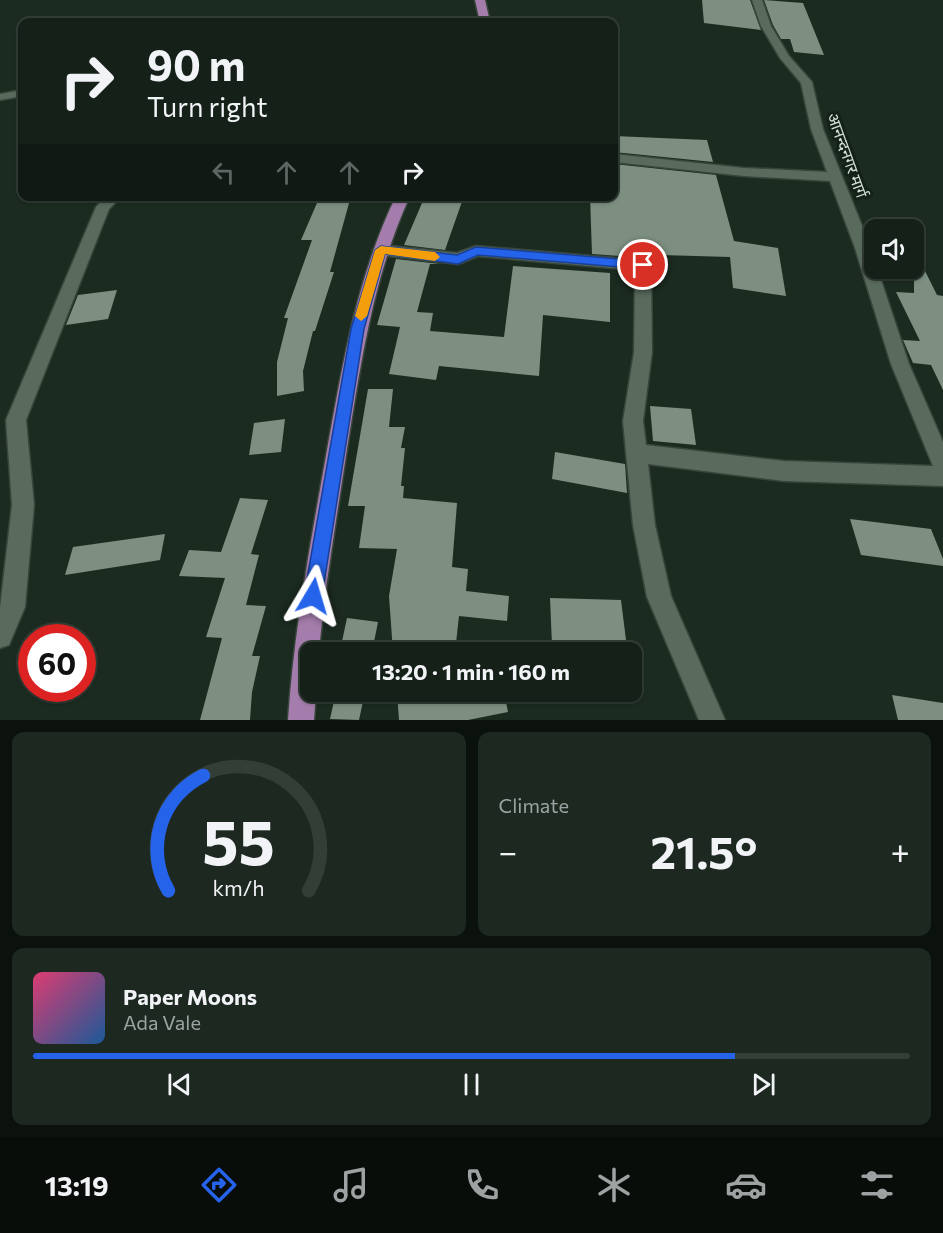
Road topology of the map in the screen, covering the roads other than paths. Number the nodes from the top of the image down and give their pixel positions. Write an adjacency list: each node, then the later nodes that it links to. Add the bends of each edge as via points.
1 (480, 0): 3 (main road)
2 (757, 0): 7 (street, आनन्दनगर मार्ग, via 766,26 785,58 806,82)
3 (484, 18)
4 (18, 94): 5 (street)
5 (0, 97)
6 (618, 159): 7 (street)
7 (834, 177): 12 (street, आनन्दनगर मार्ग, via 863,248 900,364)
8 (110, 201): 14 (street, via 103,207 16,420 23,505 14,607)
9 (402, 201): 10 (main road)
10 (381, 250): 11 (street, via 458,260 476,251 643,265 643,352 633,422); 15 (main road, via 357,329 319,555)
11 (636, 453): 13 (street, via 784,471); 16 (street, via 660,597)
12 (943, 465)
13 (943, 476)
14 (0, 636)
15 (301, 720)
16 (712, 720)

